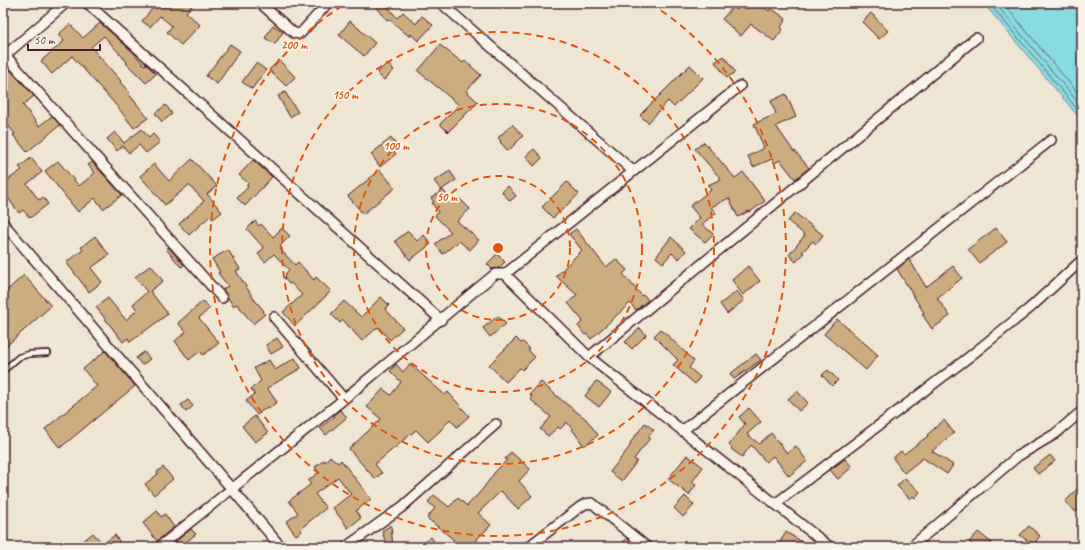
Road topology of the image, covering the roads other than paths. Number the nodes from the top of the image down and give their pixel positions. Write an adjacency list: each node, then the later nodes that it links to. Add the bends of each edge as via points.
1 (66, 3): 7 (street)
2 (87, 3): 16 (street)
3 (260, 3): 4 (street, via 294,33 300,34)
4 (328, 3)
5 (441, 3): 10 (street)
6 (976, 38): 18 (street)
7 (4, 56): 14 (street)
8 (740, 86): 10 (street)
9 (1051, 140): 23 (street)
10 (633, 172): 13 (street)
11 (3, 223): 24 (street)
12 (1082, 260): 25 (street, via 1030,308 969,357)
13 (505, 274): 16 (street, via 495,274); 18 (street)
14 (222, 298)
15 (274, 317): 20 (street)
16 (441, 320): 20 (street)
17 (48, 353): 19 (lane, via 19,357)
18 (589, 357): 23 (street)
19 (3, 371)
20 (344, 399): 24 (street)
21 (1082, 411): 32 (street, via 1055,434 1018,456)
22 (496, 424): 28 (street, via 402,507)
23 (682, 431): 25 (street)
24 (231, 488): 26 (street); 27 (street)
25 (775, 504): 31 (street)
26 (159, 547)
27 (281, 547)
28 (346, 547)
29 (528, 547): 30 (street, via 580,507 592,503)
30 (647, 547)
31 (830, 547)
32 (911, 547)

